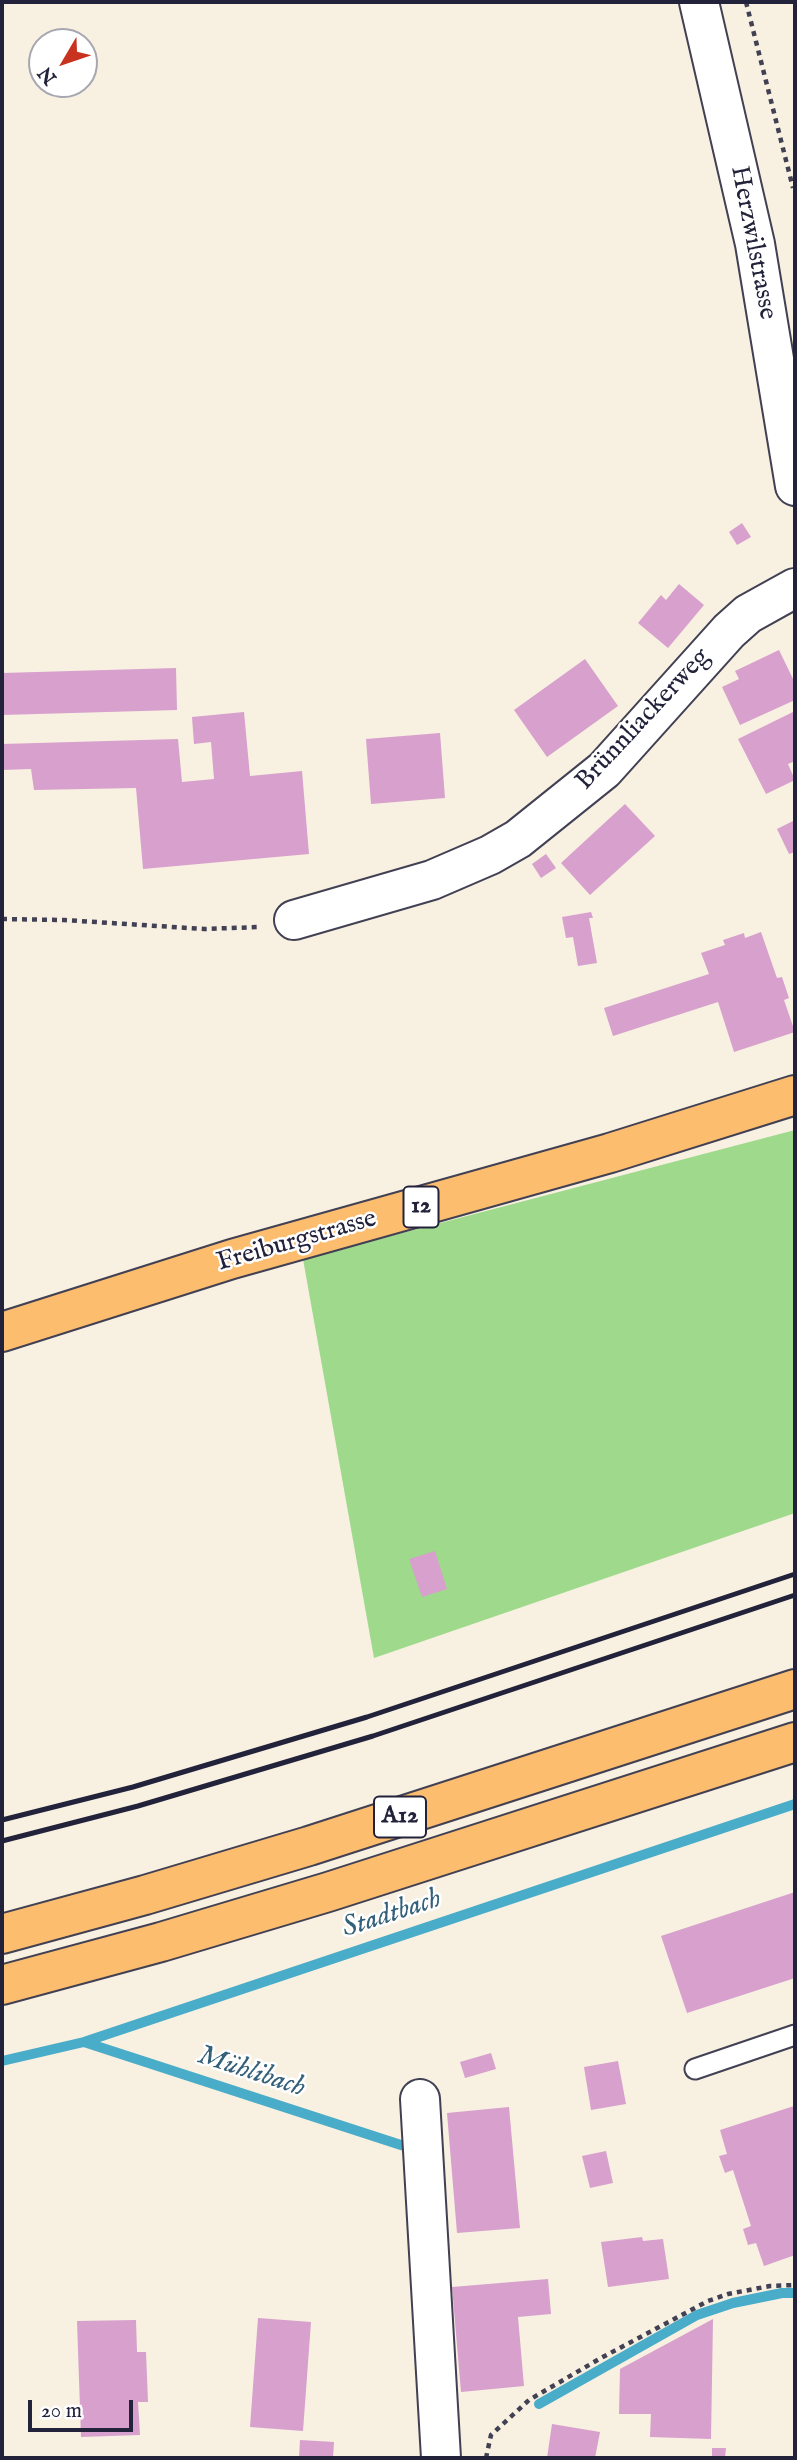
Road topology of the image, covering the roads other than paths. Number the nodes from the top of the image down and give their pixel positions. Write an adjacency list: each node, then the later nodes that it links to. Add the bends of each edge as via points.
1 (699, 2): 2 (street, Herzwilstrasse, via 755,244)
2 (795, 486)
3 (795, 588): 4 (street, Brünnliackerweg, via 748,614 729,631 604,770 518,839 432,880)
4 (294, 920)
5 (795, 1095): 6 (main road, Freiburgstrasse / 12, via 610,1153 232,1259)
6 (2, 1332)
7 (795, 1689): 9 (main road, A12, via 322,1842)
8 (795, 1742): 10 (main road, A12, via 328,1892)
9 (2, 1934)
10 (2, 1985)
11 (795, 2035): 12 (lane)
12 (695, 2069)
13 (420, 2099): 14 (street)
14 (441, 2458)

